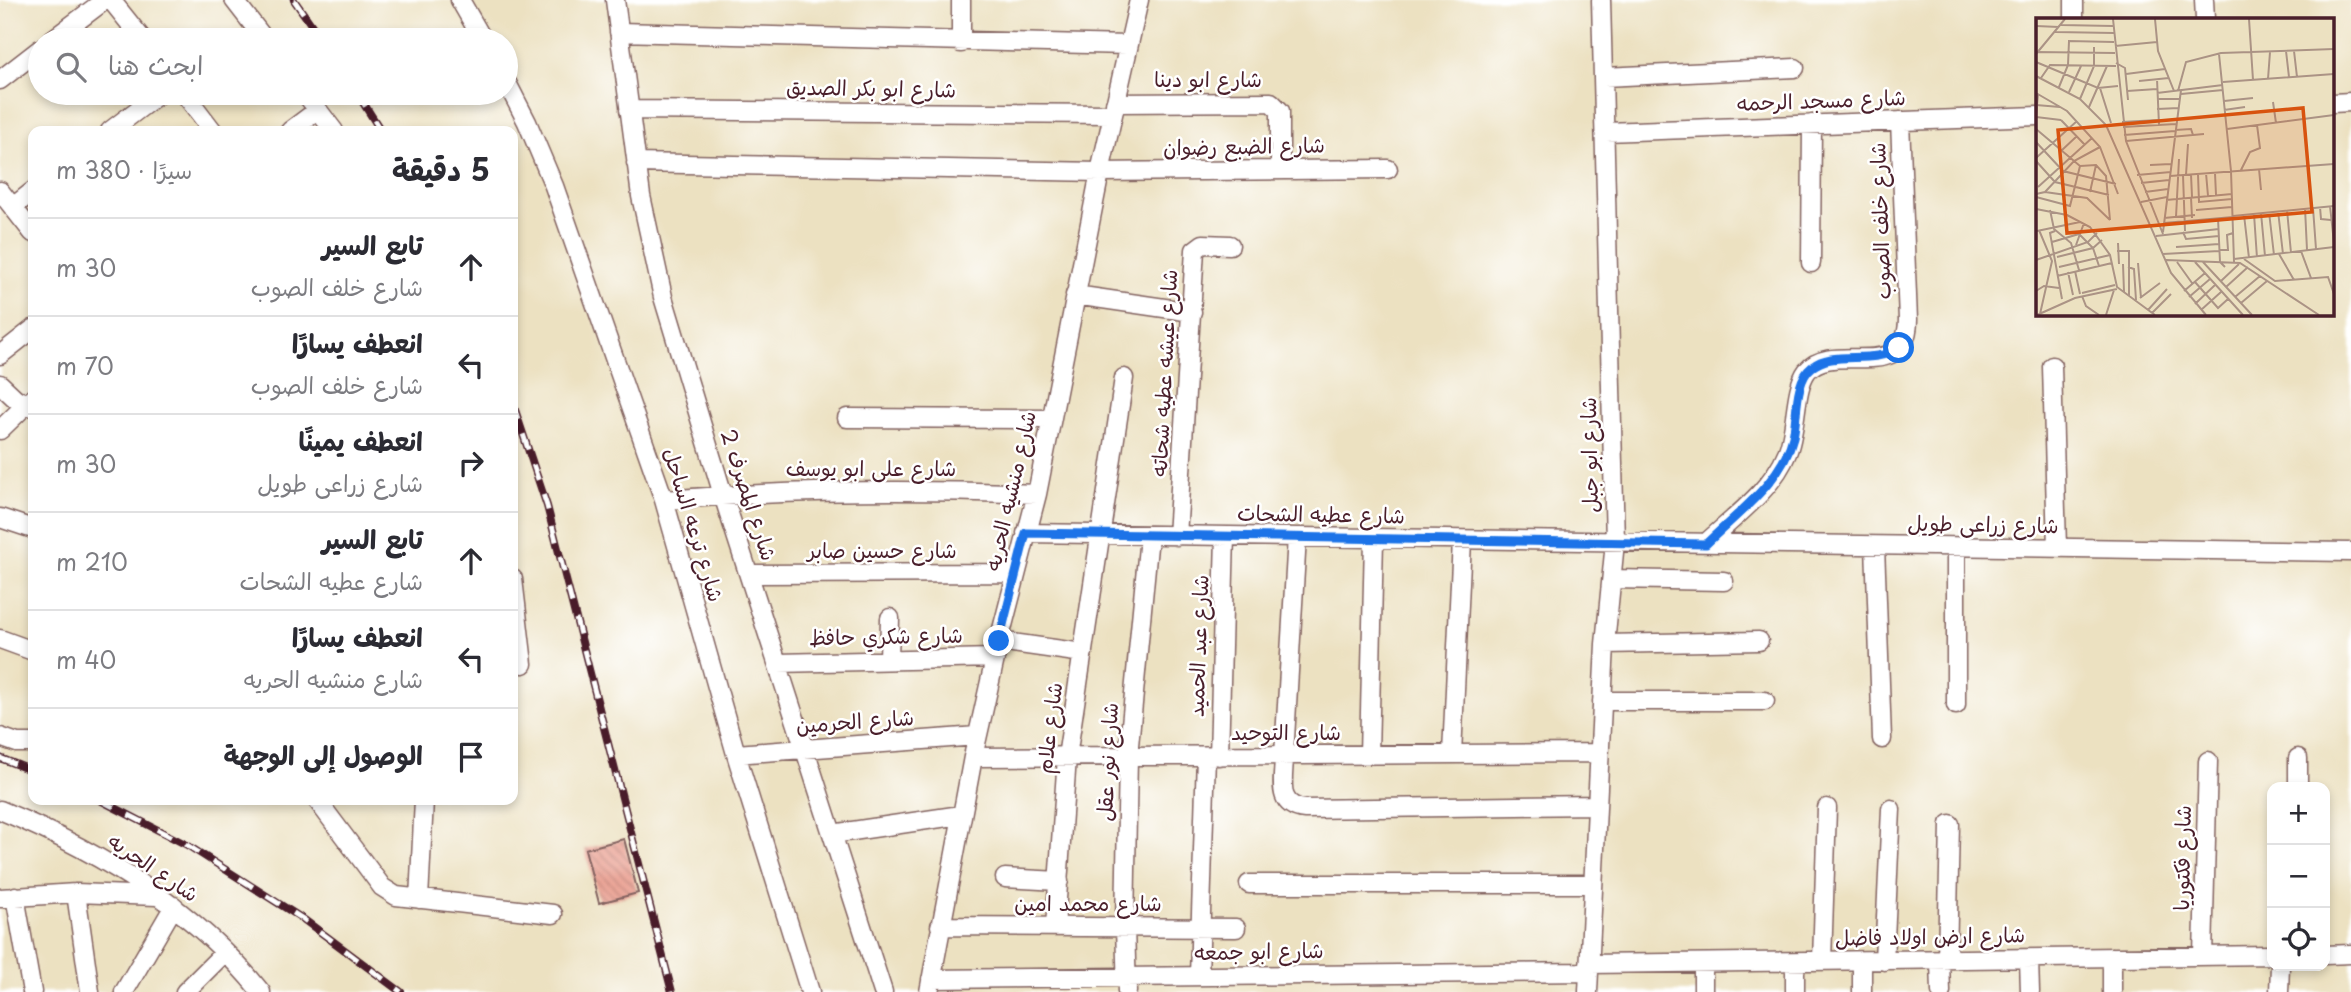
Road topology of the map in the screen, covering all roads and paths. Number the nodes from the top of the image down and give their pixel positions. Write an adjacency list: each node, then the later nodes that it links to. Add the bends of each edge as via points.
1 (105, 0): 13 (street)
2 (111, 0): 14 (street)
3 (234, 0): 15 (street)
4 (460, 0): 16 (street)
5 (615, 0): 17 (street, شارع المصرف 2)
6 (961, 0): 18 (street)
7 (1139, 0): 19 (street, شارع منشيه الحريه)
8 (1601, 0): 22 (street, شارع ابو جبل)
9 (2074, 0): 11 (street)
10 (2204, 0): 12 (street)
11 (2074, 18)
12 (2205, 18)
13 (68, 28)
14 (133, 28)
15 (256, 28)
16 (476, 28)
17 (619, 32): 18 (street); 30 (street, شارع المصرف 2)
18 (961, 43): 19 (street)
19 (1127, 45): 28 (street, شارع منشيه الحريه)
20 (28, 58): 23 (street)
21 (1795, 68): 22 (street)
22 (1604, 77): 38 (street, شارع ابو جبل)
23 (0, 80)
24 (518, 104): 63 (street, شارع ترعه الساحل, via 554,186)
25 (144, 105): 34 (street)
26 (193, 105): 35 (street)
27 (314, 105): 29 (street)
28 (1114, 108): 30 (street, شارع ابو بكر الصديق); 41 (street, شارع ابو دينا, via 1271,102 1280,111); 42 (street, شارع منشيه الحريه)
29 (318, 110): 36 (street); 37 (street)
30 (629, 110): 39 (street, شارع المصرف 2)
31 (2036, 116): 32 (street, شارع مسجد الرحمه)
32 (1900, 121): 33 (street, شارع مسجد الرحمه); 75 (street, شارع خلف الصوب, via 1905,339 1899,348 1879,358 1830,360 1808,369 1802,380 1793,438 1779,468)
33 (1812, 124): 38 (street, شارع مسجد الرحمه); 48 (street)
34 (117, 126)
35 (209, 126)
36 (297, 126)
37 (330, 126)
38 (1606, 132): 74 (street, شارع ابو جبل)
39 (636, 163): 42 (street, شارع الضبع رضوان); 62 (street, شارع المصرف 2, via 663,297)
40 (1388, 169): 41 (street, شارع الضبع رضوان)
41 (1280, 170): 42 (street, شارع الضبع رضوان)
42 (1100, 172): 49 (street, شارع منشيه الحريه)
43 (0, 191): 45 (street)
44 (28, 195): 45 (street)
45 (13, 207): 46 (street)
46 (28, 226)
47 (1230, 245): 50 (street, شارع عيشه عطيه شحاته, via 1203,244 1195,250)
48 (1811, 263)
49 (1075, 295): 50 (street); 59 (street, شارع منشيه الحريه)
50 (1192, 312): 69 (street, شارع عيشه عطيه شحاته)
51 (28, 334): 52 (street)
52 (0, 355)
53 (2052, 366): 78 (street)
54 (1124, 378): 67 (street, شارع علام)
55 (0, 384): 56 (street, via 16,399)
56 (28, 402)
57 (28, 406): 60 (street)
58 (847, 418): 59 (street)
59 (1051, 419): 61 (street, شارع منشيه الحريه)
60 (0, 430)
61 (1037, 494): 62 (street, شارع على ابو يوسف, via 828,490); 66 (street, شارع منشيه الحريه)
62 (723, 495): 63 (street, شارع على ابو يوسف); 81 (street, شارع المصرف 2)
63 (664, 500): 104 (street, شارع ترعه الساحل)
64 (0, 518): 65 (street)
65 (28, 527)
66 (1026, 533): 67 (street, شارع عطيه الشحات); 80 (street, شارع منشيه الحريه)
67 (1102, 535): 68 (street, شارع عطيه الشحات); 91 (street, شارع علام)
68 (1149, 536): 69 (street, شارع عطيه الشحات); 108 (street, شارع نور عقل)
69 (1177, 536): 70 (street, شارع عطيه الشحات)
70 (1224, 536): 71 (street, شارع عطيه الشحات); 109 (street, شارع عبد الحميد)
71 (1297, 537): 72 (street, شارع عطيه الشحات); 106 (street)
72 (1374, 538): 73 (street, شارع عطيه الشحات); 107 (street)
73 (1462, 540): 74 (street, شارع عطيه الشحات); 105 (street)
74 (1615, 542): 75 (street, شارع زراعى طويل); 82 (street, شارع ابو جبل)
75 (1706, 544): 76 (street, شارع زراعى طويل)
76 (1875, 546): 77 (street, شارع زراعى طويل); 100 (street)
77 (1956, 547): 78 (street, شارع زراعى طويل); 97 (street)
78 (2057, 548): 79 (street, شارع زراعى طويل)
79 (2351, 552)
80 (1016, 573): 81 (street, شارع حسين صابر); 90 (street, شارع منشيه الحريه)
81 (749, 575): 93 (street, شارع المصرف 2)
82 (1612, 579): 83 (street); 88 (street, شارع ابو جبل)
83 (1724, 581)
84 (890, 618): 92 (street)
85 (518, 622): 94 (street)
86 (0, 639): 89 (street)
87 (1759, 641): 88 (street)
88 (1605, 644): 95 (street, شارع ابو جبل)
89 (28, 649)
90 (997, 649): 91 (street, شارع شكري حافظ); 92 (street, شارع شكري حافظ); 98 (street, شارع منشيه الحريه)
91 (1083, 653): 111 (street, شارع علام)
92 (890, 660): 93 (street, شارع شكري حافظ)
93 (778, 663): 102 (street, شارع المصرف 2)
94 (523, 664)
95 (1602, 701): 96 (street); 103 (street, شارع ابو جبل)
96 (1765, 701)
97 (1956, 705)
98 (977, 736): 102 (street, شارع الحرمين); 110 (street, شارع منشيه الحريه)
99 (0, 737): 101 (street)
100 (1882, 739)
101 (28, 743)
102 (805, 749): 104 (street, شارع الحرمين); 123 (street, شارع المصرف 2)
103 (1599, 753): 105 (street, شارع التوحيد); 117 (street, شارع ابو جبل)
104 (736, 754): 162 (street, شارع ترعه الساحل)
105 (1451, 754): 107 (street, شارع التوحيد)
106 (1284, 755): 107 (street, شارع التوحيد); 109 (street, شارع التوحيد); 117 (street, via 1283,791 1293,808)
107 (1369, 755)
108 (1128, 756): 109 (street, شارع التوحيد); 111 (street, شارع التوحيد); 135 (street, شارع نور عقل)
109 (1212, 756): 136 (street, شارع عبد الحميد)
110 (973, 757): 111 (street, شارع التوحيد); 121 (street, شارع منشيه الحريه)
111 (1067, 757): 125 (street, شارع علام)
112 (2298, 758): 114 (street)
113 (2208, 761): 141 (street, شارع فكتوريا)
114 (2298, 782)
115 (321, 805): 130 (street, via 382,887 396,896)
116 (424, 805): 130 (street)
117 (1596, 805): 127 (street, شارع ابو جبل)
118 (1827, 808): 146 (street)
119 (1891, 809): 148 (street)
120 (0, 810): 131 (street, شارع الحريه, via 110,864)
121 (961, 815): 123 (street); 133 (street, شارع منشيه الحريه)
122 (1950, 824): 145 (street)
123 (832, 834): 163 (street, شارع المصرف 2)
124 (1005, 878): 125 (street)
125 (1059, 881): 134 (street, شارع علام)
126 (1249, 884): 127 (street)
127 (1592, 884): 151 (street, شارع ابو جبل)
128 (76, 893): 129 (street); 131 (street); 158 (street)
129 (8, 897): 157 (street)
130 (419, 899): 132 (street)
131 (167, 901): 138 (street, شارع الحريه); 159 (street)
132 (553, 914)
133 (940, 926): 134 (street, شارع محمد امين); 156 (street, شارع منشيه الحريه)
134 (1055, 927): 135 (street, شارع محمد امين)
135 (1125, 927): 136 (street, شارع محمد امين); 155 (street, شارع نور عقل)
136 (1201, 928): 137 (street, شارع محمد امين); 154 (street, شارع عبد الحميد)
137 (1236, 928)
138 (225, 952): 160 (street); 161 (street, شارع الحريه)
139 (2351, 954): 140 (street)
140 (2330, 955)
141 (2203, 956): 142 (street, شارع ارض اولاد فاضل); 143 (street, شارع ارض اولاد فاضل)
142 (2267, 956)
143 (2112, 957): 144 (street, شارع ارض اولاد فاضل); 171 (street)
144 (2029, 959): 145 (street, شارع ارض اولاد فاضل); 170 (street)
145 (1944, 960): 148 (street, شارع ارض اولاد فاضل); 169 (street)
146 (1822, 961): 147 (street, شارع ارض اولاد فاضل); 149 (street, شارع ارض اولاد فاضل)
147 (1862, 961): 148 (street, شارع ارض اولاد فاضل); 168 (street)
148 (1884, 961)
149 (1795, 962): 150 (street, شارع ارض اولاد فاضل); 167 (street)
150 (1703, 963): 151 (street, شارع ارض اولاد فاضل); 166 (street)
151 (1589, 968): 153 (street, شارع ابو جمعه); 165 (street, شارع ابو جبل)
152 (2280, 971): 172 (street)
153 (1450, 973): 154 (street, شارع ابو جمعه); 164 (street)
154 (1199, 976): 155 (street, شارع ابو جمعه)
155 (1126, 984): 156 (street, شارع ابو جمعه)
156 (930, 985)
157 (32, 992)
158 (90, 992)
159 (124, 992)
160 (185, 992)
161 (261, 992)
162 (810, 992)
163 (883, 992)
164 (1449, 992)
165 (1588, 992)
166 (1703, 992)
167 (1795, 992)
168 (1862, 992)
169 (1941, 992)
170 (2030, 992)
171 (2112, 992)
172 (2279, 992)

